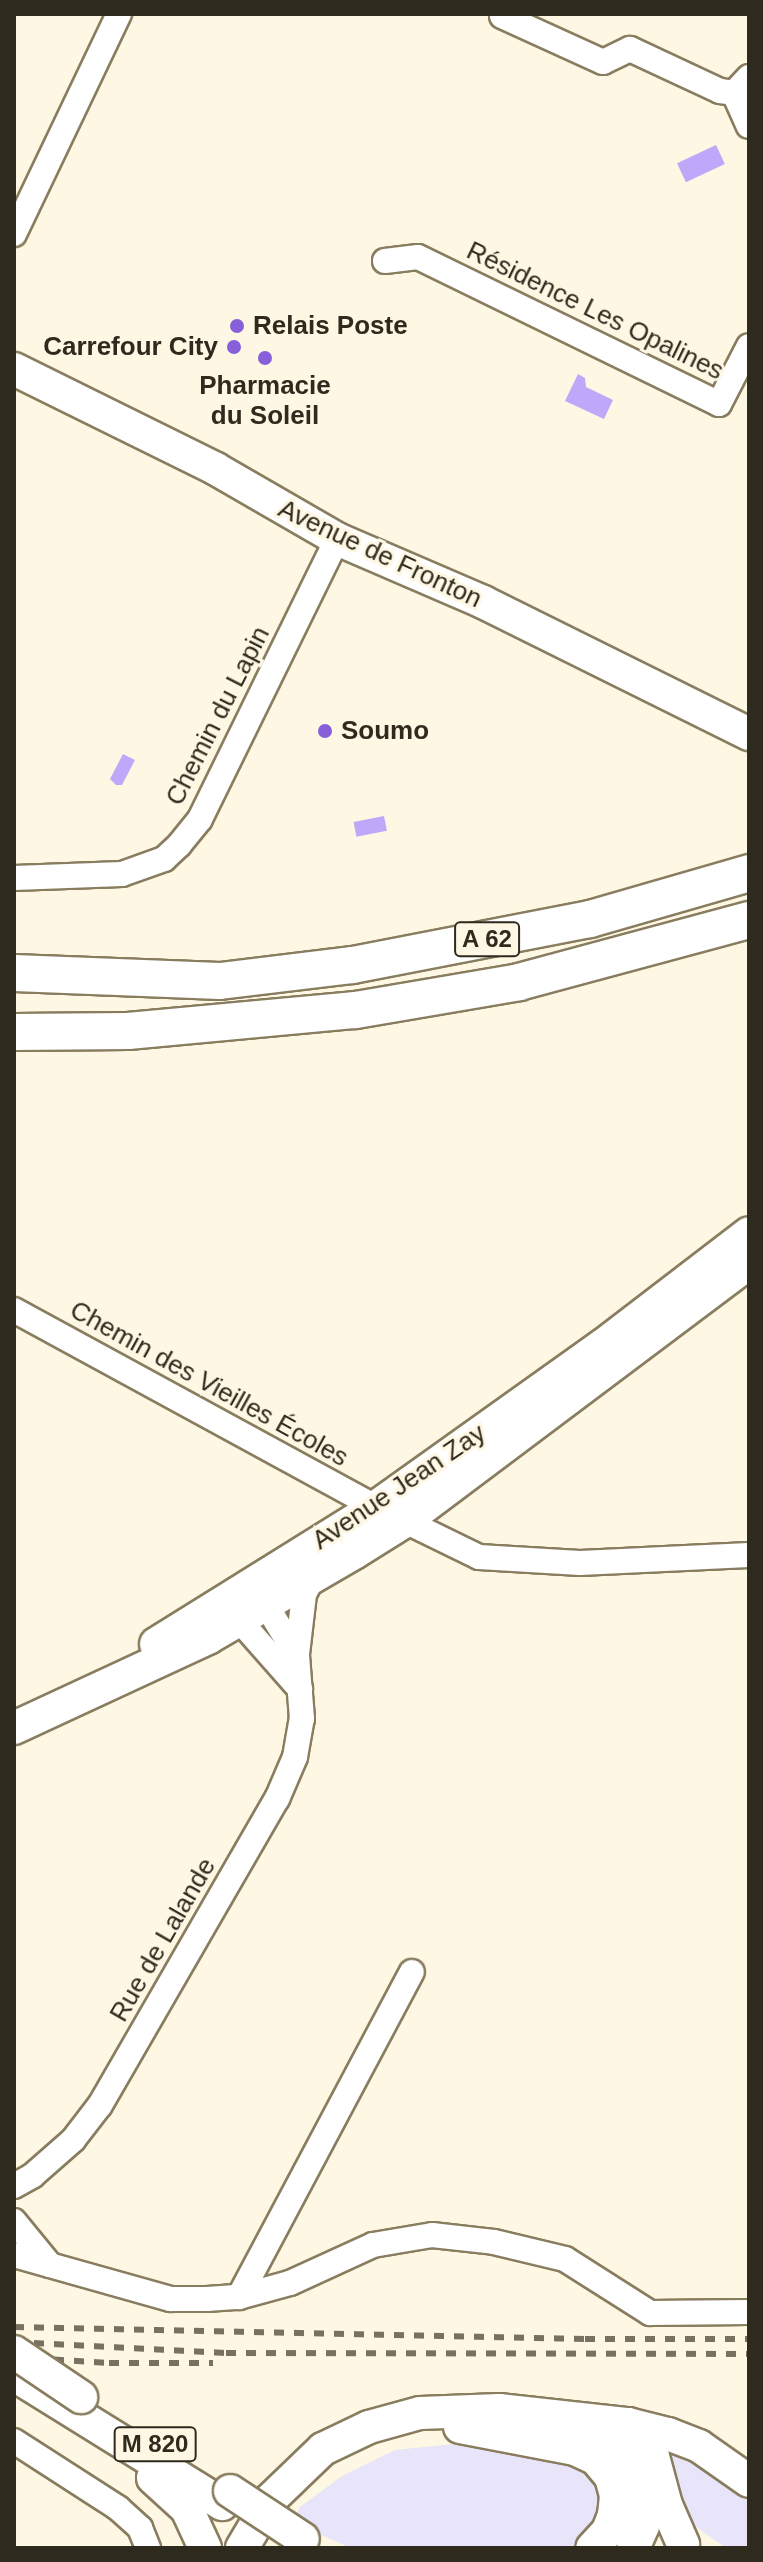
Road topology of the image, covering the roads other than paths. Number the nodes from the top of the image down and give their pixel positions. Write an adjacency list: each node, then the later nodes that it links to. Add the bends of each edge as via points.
1 (119, 14): 5 (street)
2 (502, 16): 3 (street, via 603,62 630,49 720,91)
3 (742, 85): 4 (street)
4 (749, 126)
5 (14, 234)
6 (385, 261): 7 (street, Résidence Les Opalines, via 418,257 719,404)
7 (749, 346)
8 (14, 369): 9 (main road, Avenue de Fronton, via 216,469)
9 (337, 539): 10 (main road, Avenue de Fronton, via 483,602); 12 (street, Chemin du Lapin, via 200,819 179,845 164,859 122,874)
10 (749, 734)
11 (749, 873): 15 (highway, A 62, via 575,922 353,965)
12 (14, 878)
13 (749, 920): 17 (highway, A 62, via 519,982 356,1010 128,1031)
14 (14, 973): 15 (highway)
15 (220, 981): 16 (highway, A 62)
16 (14, 993)
17 (14, 1032)
18 (749, 1233): 21 (main road, Avenue Jean Zay)
19 (749, 1263): 21 (main road, Avenue Jean Zay)
20 (14, 1310): 21 (street, Chemin des Vieilles Écoles)
21 (390, 1514): 22 (street, Chemin des Vieilles Écoles, via 454,1548 514,1562); 23 (main road, Avenue Jean Zay); 24 (main road, Avenue Jean Zay)
22 (749, 1555)
23 (312, 1579): 24 (main road, Avenue Jean Zay); 25 (street, Rue de Lalande, via 304,1594)
24 (249, 1606): 25 (street, Rue de Lalande, via 286,1634); 26 (street); 27 (main road, Avenue Jean Zay)
25 (297, 1656): 26 (street, Rue de Lalande)
26 (300, 1689): 29 (street, Rue de Lalande, via 302,1719 295,1757 277,1799 100,2105 73,2140)
27 (24, 1724)
28 (412, 1972): 33 (street)
29 (14, 2186)
30 (14, 2221): 32 (street)
31 (14, 2255): 32 (street)
32 (50, 2265): 33 (street, via 171,2299)
33 (239, 2297): 34 (street, via 290,2283 373,2245 432,2235 494,2242 565,2259 650,2313)
34 (749, 2312)
35 (14, 2352): 37 (main road, M 820, bridge)
36 (14, 2375): 37 (main road, M 820)
37 (77, 2405): 42 (main road, M 820); 45 (main road, via 187,2509)
38 (628, 2424): 41 (main road, via 699,2446); 43 (main road, via 652,2453 666,2505); 46 (main road, via 499,2410 420,2413 369,2427 323,2449 297,2472 271,2499)
39 (460, 2427): 47 (main road, via 410,2434 340,2461 284,2508); 48 (main road, via 575,2449 596,2459 611,2477 616,2496 608,2531); 49 (main road, via 542,2426 613,2443 636,2469 642,2488 643,2526)
40 (14, 2441): 44 (street, via 118,2508 140,2528)
41 (749, 2481)
42 (303, 2545)
43 (688, 2546): 49 (main road, via 666,2542)
44 (148, 2548)
45 (205, 2548)
46 (242, 2548)
47 (257, 2548)
48 (592, 2548)
49 (634, 2548)

